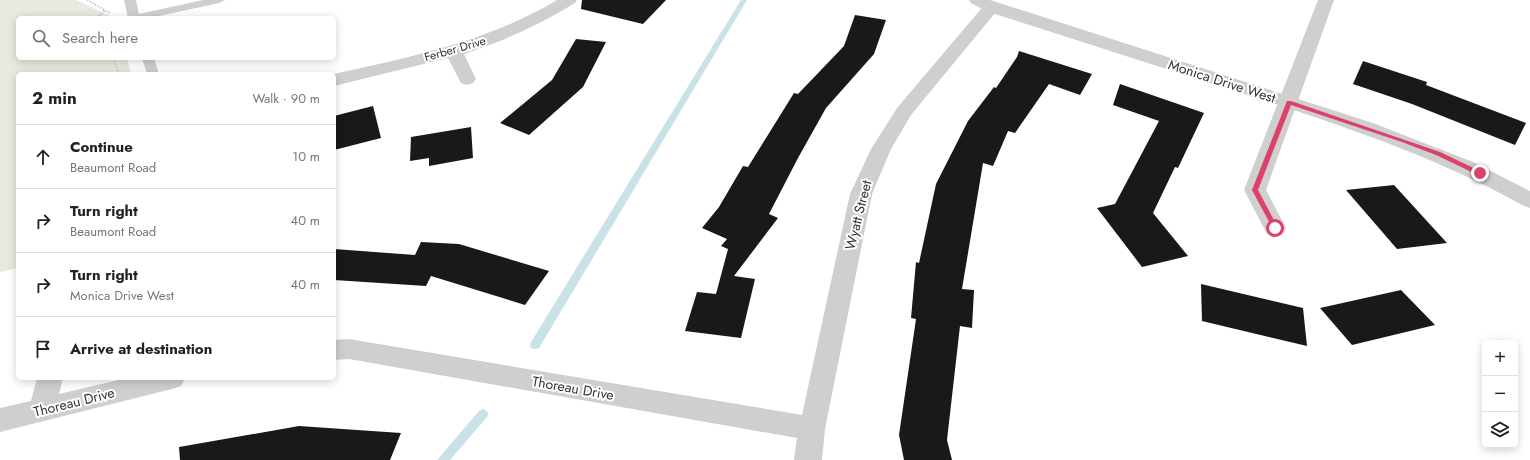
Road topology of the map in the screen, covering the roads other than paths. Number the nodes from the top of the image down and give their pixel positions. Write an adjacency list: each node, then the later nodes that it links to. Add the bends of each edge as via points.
1 (130, 0): 6 (lane)
2 (218, 0): 7 (lane)
3 (569, 0): 8 (street, Ferber Drive, via 526,25)
4 (1326, 0): 13 (street)
5 (984, 3): 13 (street, Monica Drive West); 21 (street, Wyatt Street, via 904,112 881,149 860,194)
6 (134, 16)
7 (143, 16)
8 (454, 51): 11 (street, Ferber Drive); 12 (street)
9 (149, 60): 10 (lane)
10 (152, 72)
11 (336, 80)
12 (467, 80)
13 (1289, 102): 14 (street, Monica Drive West, via 1438,154); 15 (street, via 1255,190)
14 (1530, 200)
15 (1275, 228)
16 (336, 350): 21 (street, Thoreau Drive, via 350,350)
17 (49, 380): 19 (street)
18 (164, 380): 19 (street, Thoreau Drive)
19 (42, 409): 20 (street, Thoreau Drive)
20 (0, 420)
21 (812, 429): 22 (street, Wyatt Street)
22 (808, 460)

